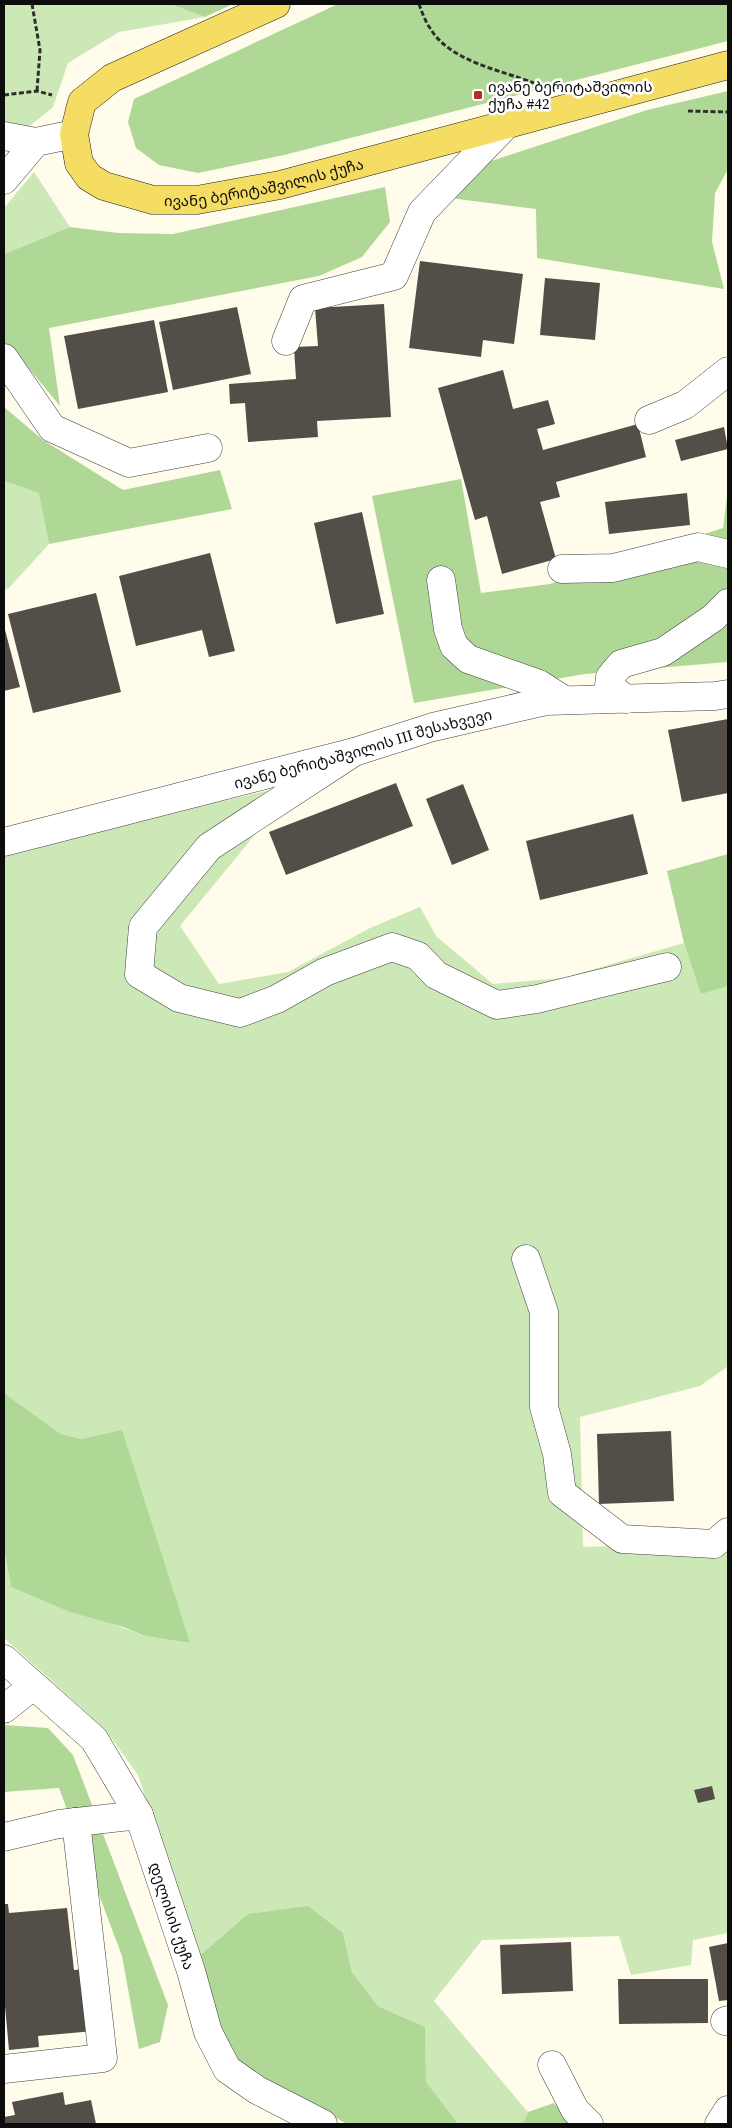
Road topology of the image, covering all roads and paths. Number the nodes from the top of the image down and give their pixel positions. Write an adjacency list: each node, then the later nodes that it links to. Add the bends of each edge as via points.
1 (32, 4): 4 (path, via 40,50)
2 (276, 4): 6 (main road, via 112,78)
3 (728, 65): 7 (main road, ივანე ბერიტაშვილის ქუჩა)
4 (37, 91): 5 (path); 6 (path)
5 (4, 95)
6 (82, 102): 8 (main road, ივანე ბერიტაშვილის ქუჩა)
7 (506, 125): 8 (main road, ივანე ბერიტაშვილის ქუჩა, via 280,185 197,200 153,200 104,186 89,177 79,163); 12 (street, via 422,212 394,276 303,299)
8 (74, 134): 10 (street)
9 (4, 136): 10 (street)
10 (36, 142): 11 (street)
11 (4, 180)
12 (286, 341)
13 (4, 358): 16 (street, via 52,428 128,463)
14 (728, 371): 15 (street, via 685,405)
15 (649, 420)
16 (208, 448)
17 (728, 554): 18 (street, via 698,547 613,568)
18 (562, 570)
19 (440, 580): 23 (street, via 448,630 454,646 468,659 539,684)
20 (728, 603): 22 (street, via 713,618 663,652 621,664 610,677 609,686)
21 (728, 694): 22 (street, ივანე ბერიტაშვილის III შესახვევი)
22 (626, 699): 23 (street, ივანე ბერიტაშვილის III შესახვევი)
23 (564, 700): 24 (street, ივანე ბერიტაშვილის III შესახვევი, via 546,700 433,727)
24 (354, 752): 25 (street, ივანე ბერიტაშვილის III შესახვევი); 26 (street, via 209,847 143,926 139,974 179,998 240,1013 277,999 325,972 392,947 418,956 436,976 497,1005 536,999)
25 (4, 842)
26 (667, 967)
27 (526, 1259): 28 (street, via 544,1312 544,1407 557,1454 562,1493 622,1539 714,1544)
28 (728, 1532)
29 (4, 1659): 30 (street, დელისის ქუჩა)
30 (33, 1686): 31 (street); 32 (street, დელისის ქუჩა, via 94,1739)
31 (4, 1709)
32 (140, 1816): 33 (street); 38 (street, დელისის ქუჩა, via 208,2032 227,2069 257,2090)
33 (76, 1822): 34 (street); 36 (street, via 103,2058)
34 (4, 1837)
35 (552, 2065): 39 (street, via 575,2110)
36 (4, 2069)
37 (728, 2110): 40 (street)
38 (323, 2124)
39 (589, 2124)
40 (719, 2124)

